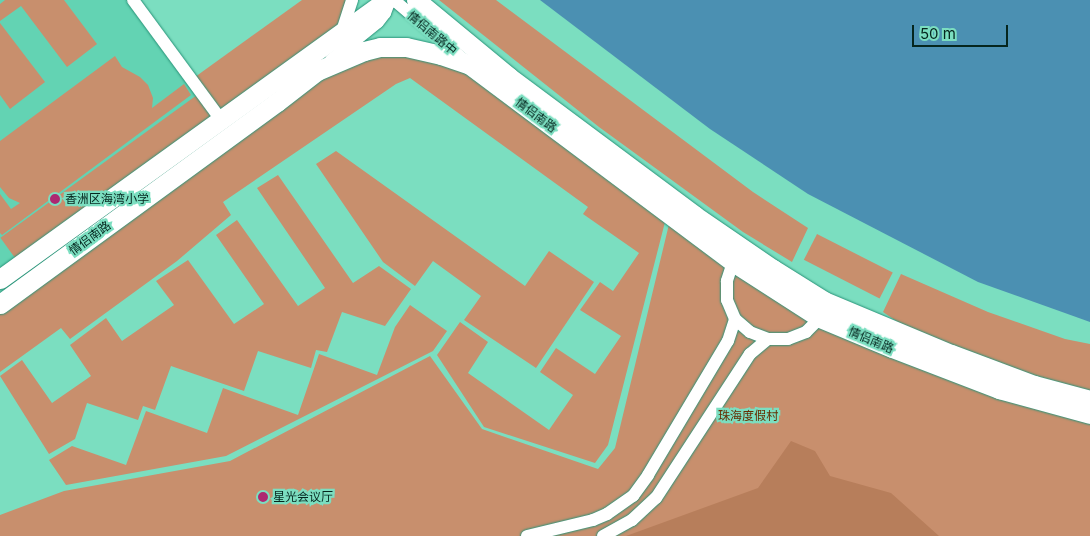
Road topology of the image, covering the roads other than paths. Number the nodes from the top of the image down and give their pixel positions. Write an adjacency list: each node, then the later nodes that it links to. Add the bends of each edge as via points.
1 (133, 0): 9 (street)
2 (352, 0): 6 (street)
3 (389, 0): 6 (highway, 情侣南路); 8 (street, via 378,22)
4 (394, 0): 7 (street, 情侣南路中)
5 (416, 0): 16 (highway, 情侣南路, via 509,77 694,215 824,301 951,354)
6 (341, 34): 9 (highway, 情侣南路)
7 (470, 65): 8 (highway, 情侣南路, via 421,49 388,47 350,56); 10 (highway, 情侣南路)
8 (317, 70): 12 (highway, 情侣南路, via 278,102)
9 (221, 120): 11 (highway, 情侣南路)
10 (733, 262): 13 (street, via 726,291); 14 (highway, 情侣南路)
11 (0, 279)
12 (0, 304)
13 (736, 318): 15 (street, via 750,332); 18 (street, via 728,342 633,496 593,520)
14 (820, 318): 15 (street, via 797,336); 17 (highway, 情侣南路, via 999,389)
15 (768, 339): 19 (street, via 750,354 656,498 627,523)
16 (1090, 400)
17 (1090, 414)
18 (527, 536)
19 (603, 536)

